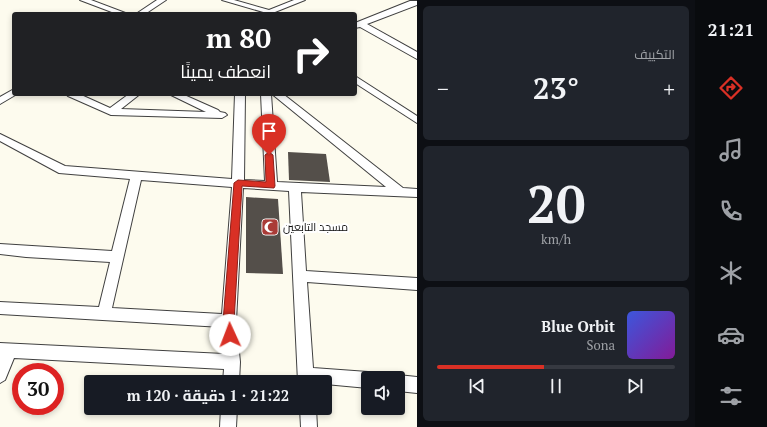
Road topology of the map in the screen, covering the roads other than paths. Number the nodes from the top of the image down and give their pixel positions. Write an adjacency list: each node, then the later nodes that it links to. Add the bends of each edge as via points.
1 (84, 0): 9 (street)
2 (162, 0): 10 (street)
3 (226, 0): 11 (street)
4 (301, 0): 12 (street)
5 (398, 0): 7 (street)
6 (417, 3): 7 (street)
7 (409, 5): 8 (street); 13 (street)
8 (417, 9)
9 (118, 12)
10 (143, 12)
11 (268, 12)
12 (273, 12)
13 (358, 25): 14 (street)
14 (417, 56)
15 (357, 80): 27 (street)
16 (12, 93): 23 (street)
17 (75, 96): 24 (street)
18 (133, 96): 24 (street)
19 (179, 96): 25 (street)
20 (240, 96): 26 (street)
21 (266, 96): 31 (street)
22 (280, 96): 33 (street)
23 (0, 101)
24 (110, 112): 25 (street)
25 (222, 115): 26 (street)
26 (239, 117): 30 (street)
27 (417, 120)
28 (0, 137): 29 (street, via 63,170)
29 (136, 176): 30 (street); 36 (street)
30 (238, 183): 31 (street); 41 (street)
31 (271, 186): 32 (street)
32 (295, 187): 33 (street); 37 (street)
33 (402, 193): 34 (street)
34 (417, 193)
35 (0, 249): 36 (street)
36 (118, 257): 40 (street)
37 (300, 276): 38 (street); 46 (street)
38 (417, 284)
39 (0, 308): 40 (street)
40 (104, 314): 41 (street)
41 (229, 322): 43 (street)
42 (5, 350): 43 (street); 44 (street)
43 (232, 362): 45 (street)
44 (0, 375)
45 (231, 375)
46 (306, 375)
47 (332, 379): 48 (street)
48 (361, 380)
49 (405, 384): 50 (street)
50 (417, 385)
51 (229, 415): 53 (street)
52 (308, 415): 54 (street)
53 (228, 427)
54 (309, 427)

